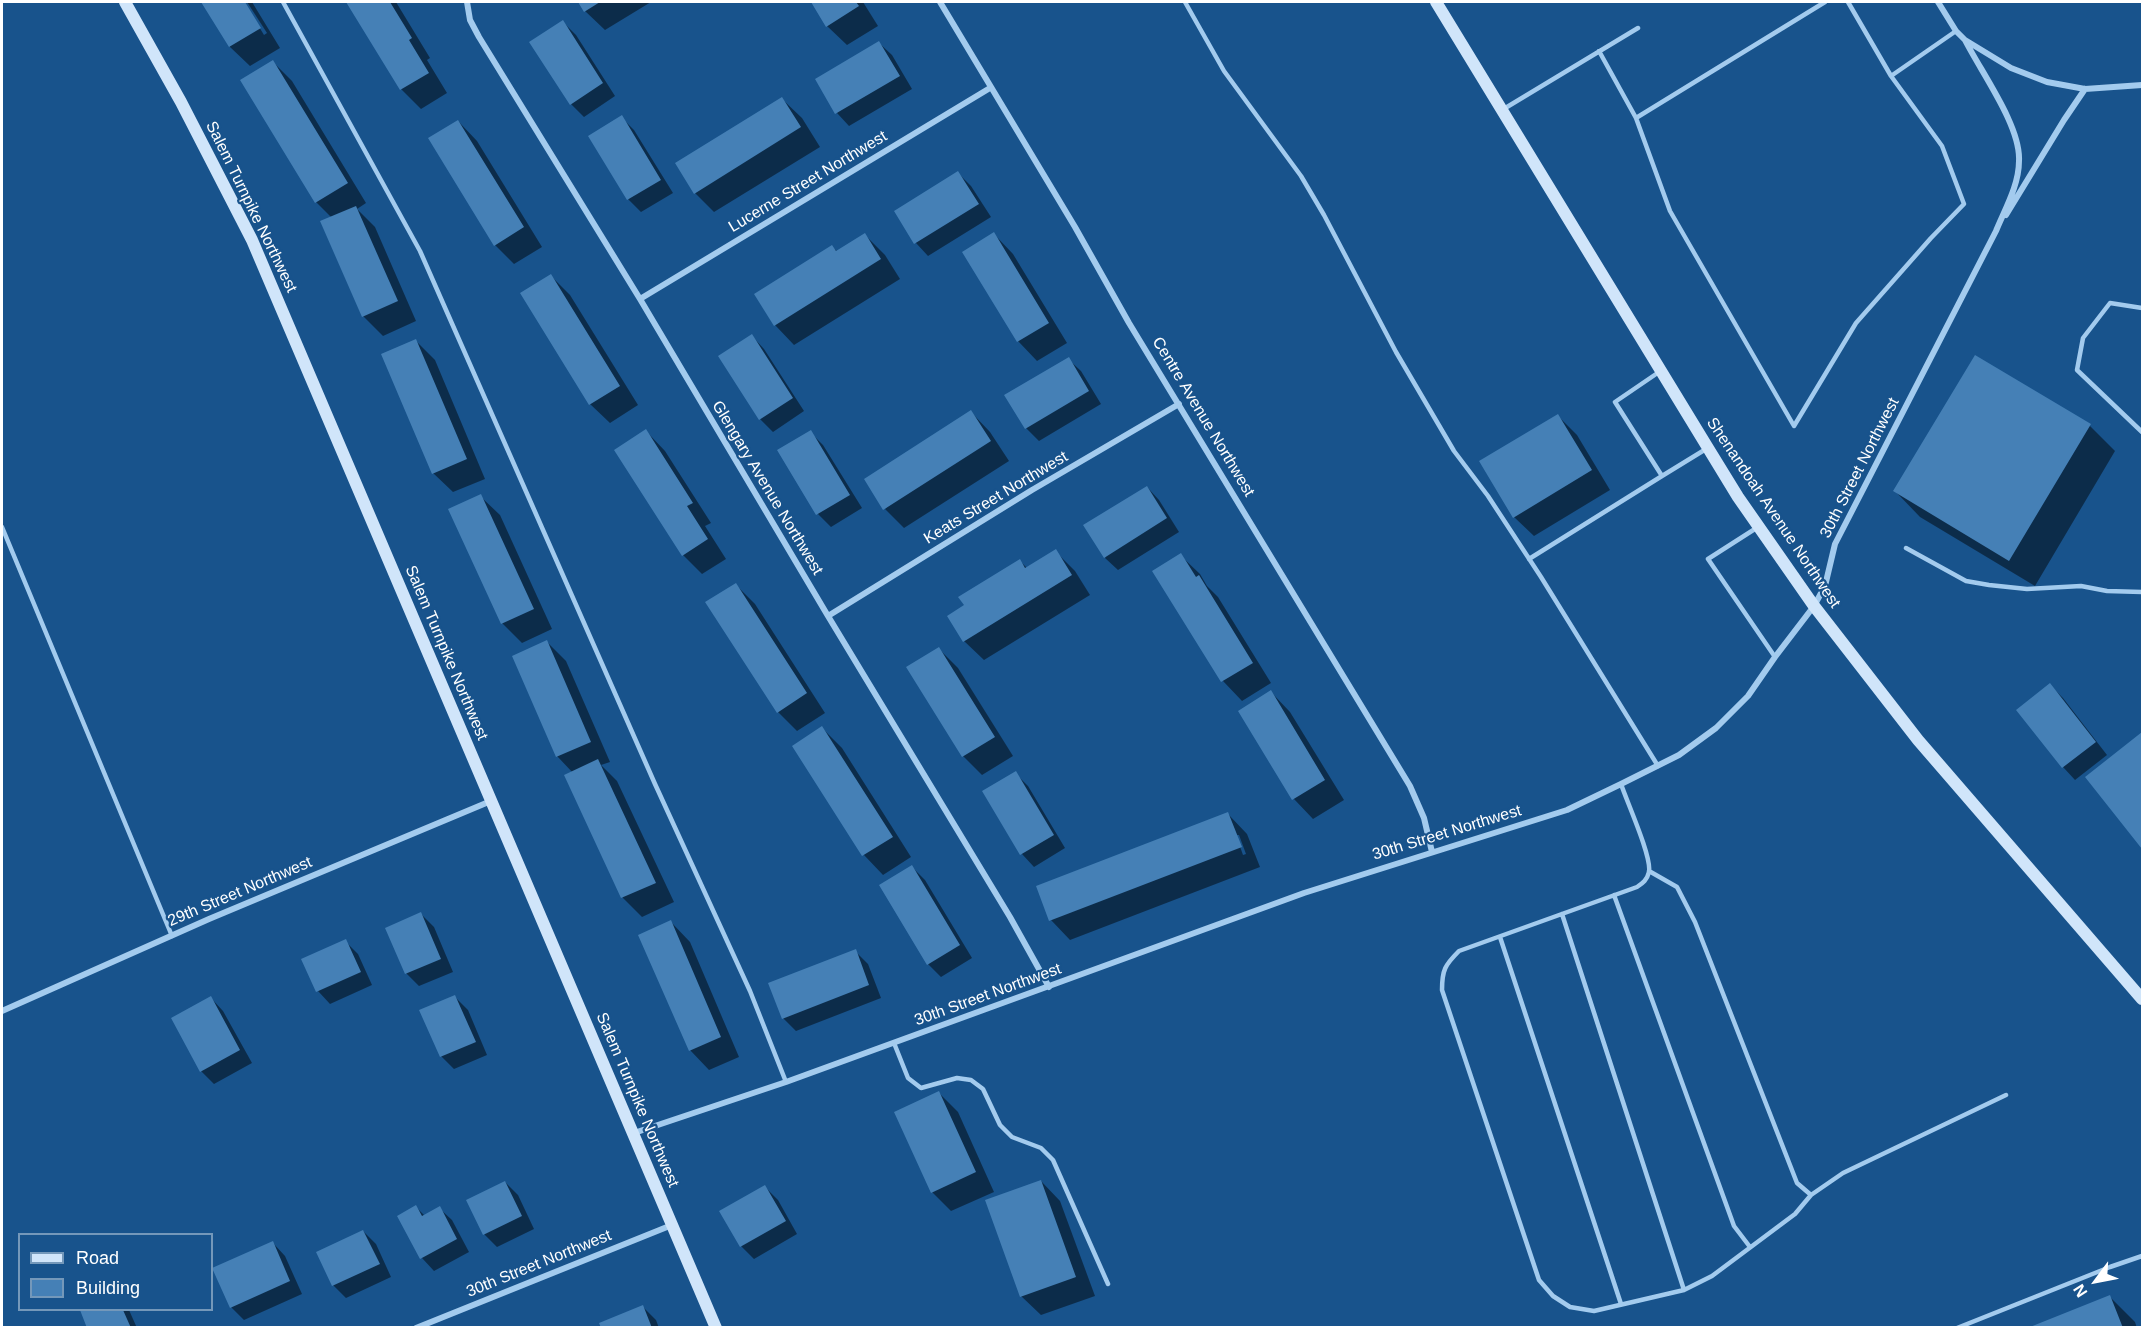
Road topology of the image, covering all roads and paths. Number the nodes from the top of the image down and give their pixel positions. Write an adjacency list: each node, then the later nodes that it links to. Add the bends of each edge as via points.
1 (125, 2): 38 (street, Salem Turnpike Northwest, via 182,102 252,240)
2 (283, 2): 49 (lane, via 420,251 750,991)
3 (467, 2): 21 (street, Glengary Avenue Northwest, via 478,36)
4 (940, 2): 16 (street, Centre Avenue Northwest)
5 (1185, 2): 31 (lane, via 1224,71 1301,176 1448,441)
6 (1436, 2): 18 (street, Shenandoah Avenue Northwest)
7 (1826, 2): 19 (lane)
8 (1848, 2): 14 (lane)
9 (1938, 2): 11 (street)
10 (1638, 28): 13 (lane)
11 (1956, 31): 12 (street); 14 (lane)
12 (1965, 40): 17 (street, via 2011,68 2047,82); 20 (street, 30th Street Northwest, via 2009,120 2020,160)
13 (1599, 51): 18 (lane); 19 (lane)
14 (1892, 76): 19 (lane, via 1942,146 1964,204 1856,322 1794,426 1670,211)
15 (2142, 85): 17 (street)
16 (990, 88): 21 (street, Lucerne Street Northwest); 24 (street, Centre Avenue Northwest)
17 (2085, 89): 20 (street, 30th Street Northwest)
18 (1502, 110): 23 (street, Shenandoah Avenue Northwest)
19 (1636, 118)
20 (1996, 231): 33 (street, 30th Street Northwest, via 1835,544 1825,586)
21 (640, 299): 34 (street, Glengary Avenue Northwest)
22 (2142, 308): 25 (lane, via 2110,303 2083,338 2077,370)
23 (1660, 371): 26 (street, Shenandoah Avenue Northwest); 27 (lane, via 1615,402)
24 (1179, 404): 34 (street, Keats Street Northwest); 39 (street, Centre Avenue Northwest, via 1410,786 1424,818)
25 (2142, 432)
26 (1707, 448): 27 (lane); 29 (street, Shenandoah Avenue Northwest)
27 (1662, 476): 31 (lane)
28 (2, 527): 43 (lane)
29 (1759, 527): 33 (street, Shenandoah Avenue Northwest); 35 (lane, via 1708,559)
30 (1905, 548): 32 (lane, via 1966,581 2027,589 2081,586)
31 (1529, 559): 36 (lane)
32 (2142, 592)
33 (1814, 606): 35 (street, 30th Street Northwest); 46 (street, Shenandoah Avenue Northwest, via 1918,740)
34 (828, 616): 45 (street, Glengary Avenue Northwest)
35 (1775, 657): 36 (street, 30th Street Northwest, via 1748,696 1716,728)
36 (1658, 766): 37 (street, 30th Street Northwest)
37 (1621, 784): 39 (street, 30th Street Northwest, via 1567,810); 40 (lane)
38 (491, 801): 43 (street, 29th Street Northwest); 51 (street, Salem Turnpike Northwest)
39 (1432, 852): 45 (street, 30th Street Northwest, via 1304,892)
40 (1649, 871): 41 (lane, via 1637,887); 52 (lane, via 1677,887 1695,922 1797,1183)
41 (1614, 896): 42 (lane); 54 (lane, via 1734,1226)
42 (1562, 914): 44 (lane); 57 (lane)
43 (172, 936): 47 (street, 29th Street Northwest)
44 (1500, 936): 58 (lane); 58 (lane, via 1459,951 1447,962 1442,990 1539,1280 1570,1307 1594,1311)
45 (1049, 987): 48 (street, 30th Street Northwest)
46 (2142, 999)
47 (2, 1011)
48 (894, 1043): 49 (street, 30th Street Northwest); 56 (lane, via 908,1077 921,1088 957,1078 971,1080 983,1089 1000,1125 1012,1137 1041,1148 1053,1160)
49 (786, 1083): 51 (street, 30th Street Northwest)
50 (2006, 1095): 52 (lane, via 1843,1173)
51 (634, 1133): 53 (street, Salem Turnpike Northwest)
52 (1811, 1195): 54 (lane, via 1795,1214)
53 (672, 1225): 59 (street, 30th Street Northwest); 60 (street, Salem Turnpike Northwest)
54 (1750, 1247): 57 (lane, via 1712,1276)
55 (2142, 1257): 61 (lane)
56 (1108, 1284)
57 (1684, 1290): 58 (lane)
58 (1621, 1304)
59 (416, 1328)
60 (716, 1328)
61 (1957, 1328)

